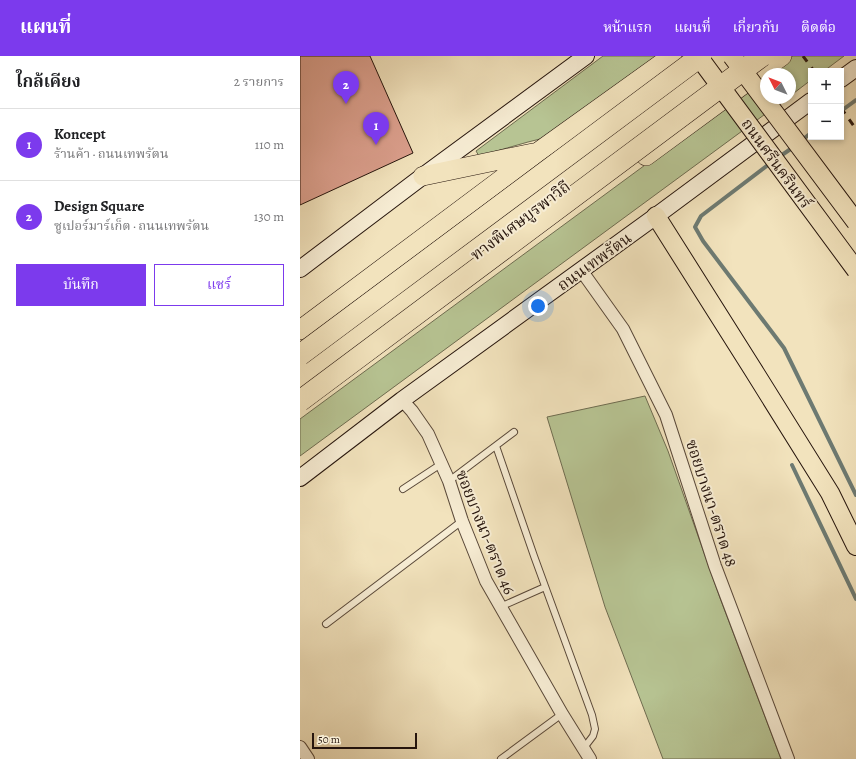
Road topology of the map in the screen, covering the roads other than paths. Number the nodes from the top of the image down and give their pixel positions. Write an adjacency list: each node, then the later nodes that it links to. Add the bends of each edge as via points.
1 (586, 56): 12 (main road)
2 (672, 56): 11 (highway)
3 (700, 56): 17 (main road, ถนนศรีนครินทร์, bridge); 19 (highway, ทางพิเศษบูรพาวิถี, bridge)
4 (732, 56): 14 (main road, ถนนศรีนครินทร์, bridge)
5 (739, 56): 20 (highway, ทางพิเศษบูรพาวิถี, bridge)
6 (762, 56): 22 (highway, bridge)
7 (782, 56): 23 (highway)
8 (856, 68): 9 (main road)
9 (844, 77)
10 (808, 103): 13 (main road, ถนนเทพรัตน)
11 (538, 152): 12 (highway); 18 (highway)
12 (423, 176): 15 (main road)
13 (656, 216): 16 (main road, ถนนเทพรัตน); 31 (main road, via 830,493)
14 (856, 222)
15 (300, 269)
16 (581, 270): 21 (main road, ถนนเทพรัตน); 40 (street, ซอยบางนา-ตราด 48, via 623,329 666,415 715,566)
17 (856, 270)
18 (300, 330)
19 (300, 355)
20 (300, 384)
21 (402, 400): 26 (street, ซอยบางนา-ตราด 46, via 428,434); 27 (main road, ถนนเทพรัตน)
22 (300, 401)
23 (300, 408)
24 (514, 432): 25 (lane)
25 (496, 446): 28 (lane); 32 (lane)
26 (441, 464): 28 (street, ซอยบางนา-ตราด 46); 29 (lane)
27 (300, 478)
28 (448, 480): 30 (street, ซอยบางนา-ตราด 46)
29 (403, 489)
30 (462, 521): 33 (street, ซอยบางนา-ตราด 46, via 486,581); 34 (lane)
31 (856, 546)
32 (545, 587): 33 (lane); 37 (lane, via 592,715 595,729)
33 (500, 607): 35 (street, ซอยบางนา-ตราด 46)
34 (326, 624)
35 (562, 714): 37 (street, ซอยบางนา-ตราด 46); 39 (lane)
36 (300, 747): 38 (street)
37 (586, 754)
38 (308, 759)
39 (501, 759)
40 (788, 759)

